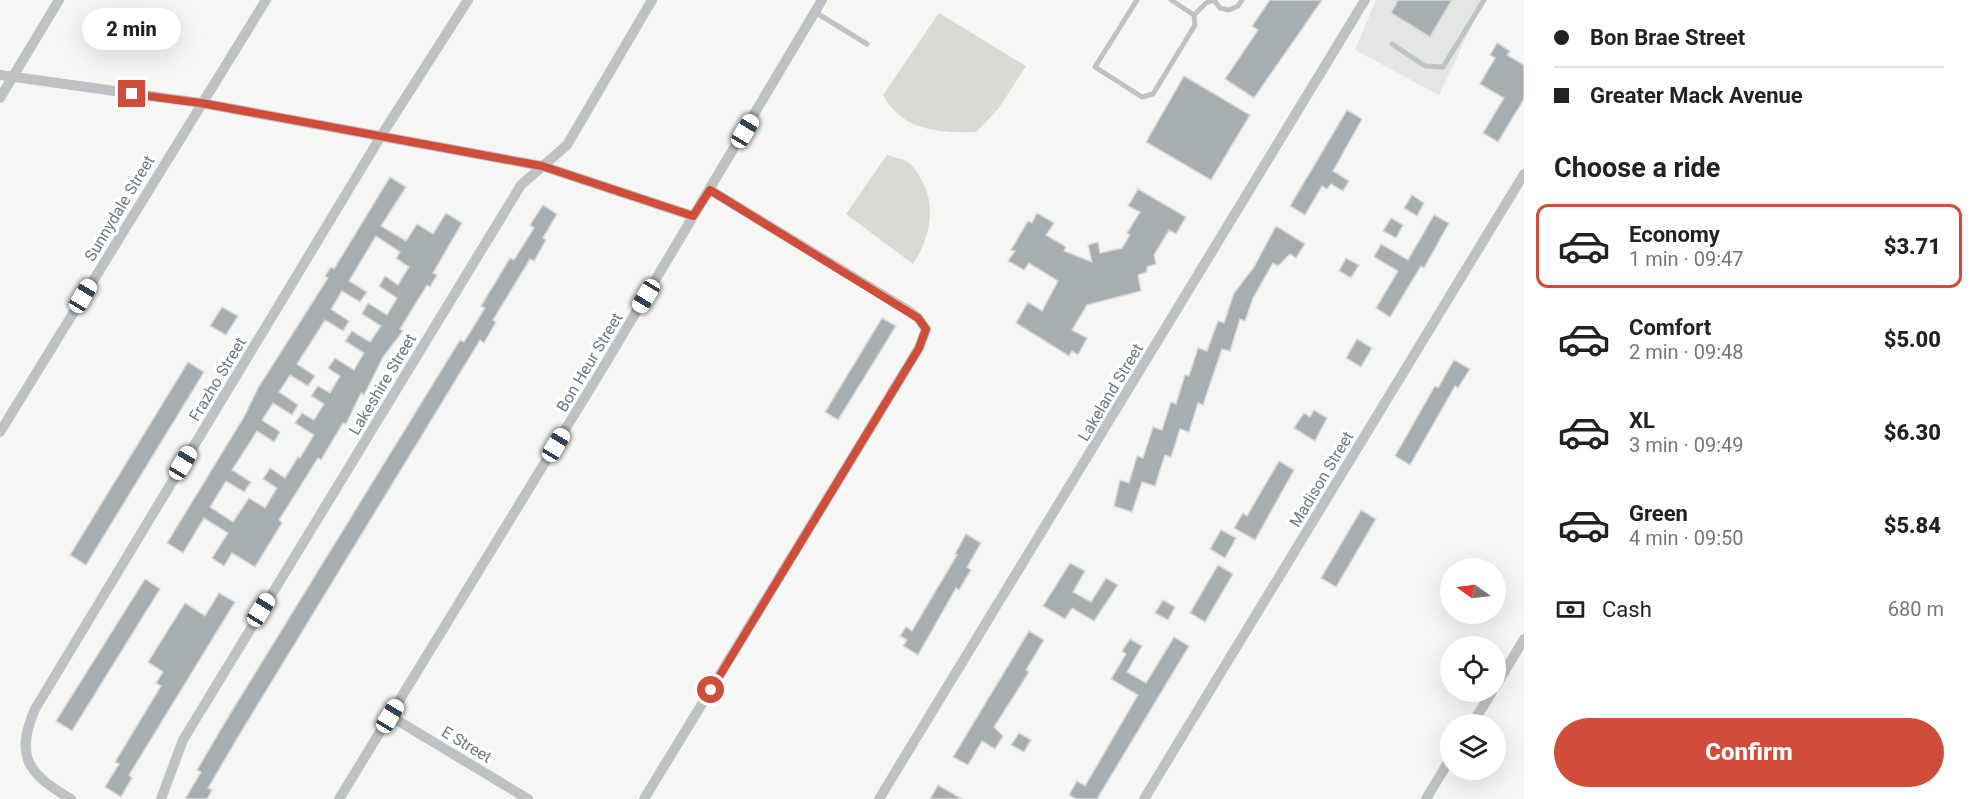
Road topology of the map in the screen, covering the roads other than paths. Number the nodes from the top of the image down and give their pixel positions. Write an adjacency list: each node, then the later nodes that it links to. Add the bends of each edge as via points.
1 (59, 0): 17 (street)
2 (266, 0): 19 (street, Sunnydale Street)
3 (468, 0): 20 (street, Frazho Street)
4 (652, 0): 21 (street, Lakeshire Street, via 567,145)
5 (822, 0): 12 (street, Bon Heur Street)
6 (1171, 0): 13 (lane)
7 (1214, 0): 8 (lane, via 1220,8 1229,10); 13 (lane)
8 (1242, 0)
9 (1365, 0): 35 (street, Lakeland Street)
10 (1484, 0): 15 (lane, via 1443,67 1425,66)
11 (1136, 1): 13 (lane, via 1095,67 1143,97 1153,94 1195,26)
12 (815, 12): 14 (lane); 23 (street, Bon Heur Street)
13 (1194, 15)
14 (867, 44)
15 (1392, 44)
16 (0, 75): 17 (street)
17 (12, 77): 18 (street); 19 (street)
18 (0, 98)
19 (201, 103): 20 (street); 25 (street, Sunnydale Street)
20 (381, 136): 21 (street); 30 (street, Frazho Street, via 35,709 24,740 32,770)
21 (542, 166): 24 (street); 31 (street, Lakeshire Street, via 521,185 212,691 183,740)
22 (1524, 174): 36 (street, Madison Street)
23 (710, 190): 24 (street, Bon Heur Street); 34 (street, via 909,311 926,329 919,348)
24 (693, 216): 28 (street, Bon Heur Street)
25 (0, 432)
26 (1524, 639): 27 (street)
27 (1506, 669)
28 (390, 716): 32 (street, Bon Heur Street); 33 (street, E Street)
29 (1440, 776): 37 (street)
30 (71, 799)
31 (160, 799)
32 (339, 799)
33 (528, 799)
34 (644, 799)
35 (879, 799)
36 (1144, 799)
37 (1426, 799)

